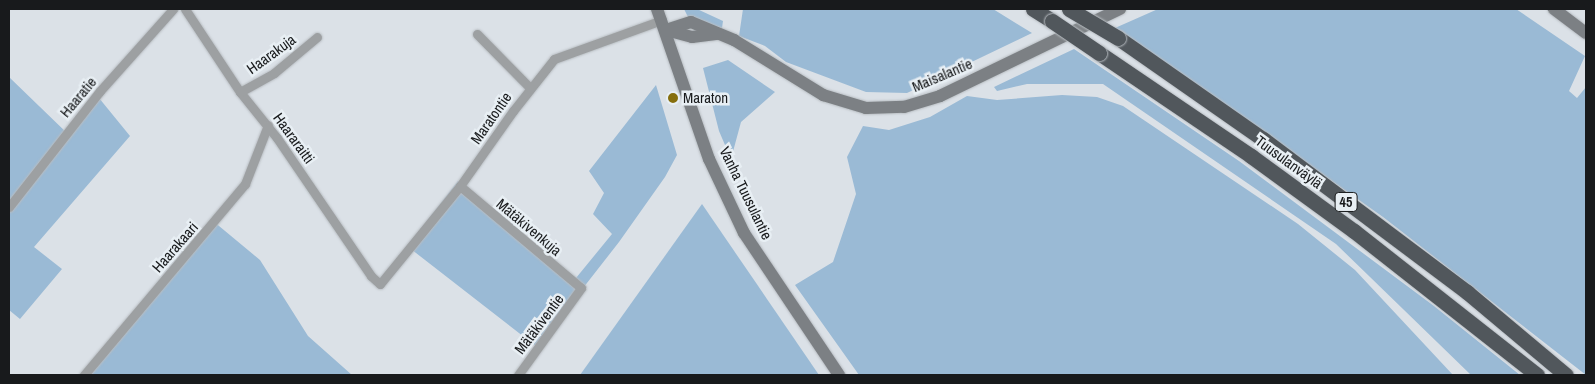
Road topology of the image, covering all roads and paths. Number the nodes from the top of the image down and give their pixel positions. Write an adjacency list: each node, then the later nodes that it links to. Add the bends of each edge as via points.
1 (173, 9): 15 (street, Haaratie, via 82,113)
2 (185, 9): 12 (street, Haararaitti)
3 (1033, 9): 21 (highway, Tuusulanväylä / 45, bridge, via 1251,156 1354,231)
4 (1069, 9): 22 (highway, Tuusulanväylä / 45, bridge, via 1118,38 1263,140 1443,274)
5 (1120, 9): 7 (main road, Maisalantie, via 940,96 904,107 866,108 823,95 720,34 686,22)
6 (1554, 9): 8 (main road)
7 (662, 20): 11 (street, Maratontie, via 554,59); 20 (main road, Vanha Tuusulantie, via 709,159 744,233)
8 (1586, 33)
9 (477, 34): 11 (street)
10 (317, 37): 12 (street, Haarakuja, via 274,73)
11 (530, 88): 14 (street, Maratontie)
12 (240, 92): 13 (street, Haararaitti)
13 (268, 125): 16 (street, Haararaitti, via 371,276); 18 (street, Haarakaari, via 244,184)
14 (460, 186): 16 (street, Maratontie); 17 (street, Mätäkivenkuja)
15 (9, 207)
16 (380, 284)
17 (581, 288): 19 (street, Mätäkiventie)
18 (84, 375)
19 (518, 375)
20 (840, 375)
21 (1537, 375)
22 (1566, 375)

